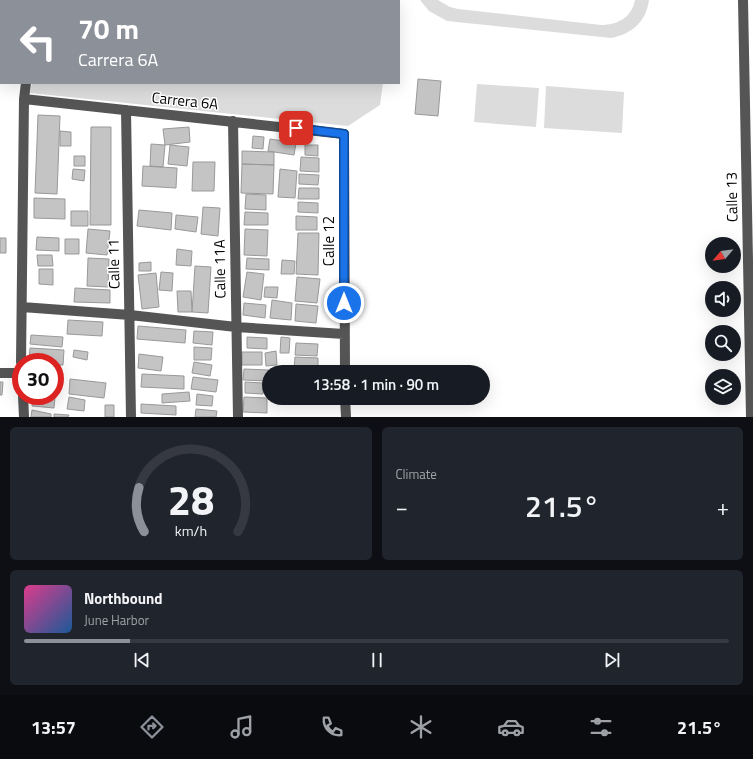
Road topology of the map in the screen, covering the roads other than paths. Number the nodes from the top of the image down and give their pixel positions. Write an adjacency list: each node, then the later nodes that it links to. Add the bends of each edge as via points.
1 (743, 0): 11 (street, Calle 13)
2 (26, 84): 3 (street)
3 (24, 99): 4 (street, Carrera 6A); 7 (street)
4 (126, 110): 5 (street, Carrera 6A); 8 (street, Calle 11)
5 (233, 122): 6 (street, Carrera 6A); 9 (street, Calle 11A)
6 (344, 134): 10 (street, Calle 12)
7 (22, 307): 8 (street); 12 (street)
8 (130, 315): 9 (street); 19 (street, Calle 11)
9 (236, 327): 10 (street); 20 (street, Calle 11A)
10 (344, 334): 13 (street, Calle 12)
11 (751, 334): 22 (street, Calle 13)
12 (21, 353)
13 (345, 365)
14 (0, 372): 15 (street)
15 (12, 373)
16 (23, 405): 18 (street)
17 (345, 405): 21 (street)
18 (24, 417)
19 (132, 417)
20 (238, 417)
21 (346, 417)
22 (751, 417)

